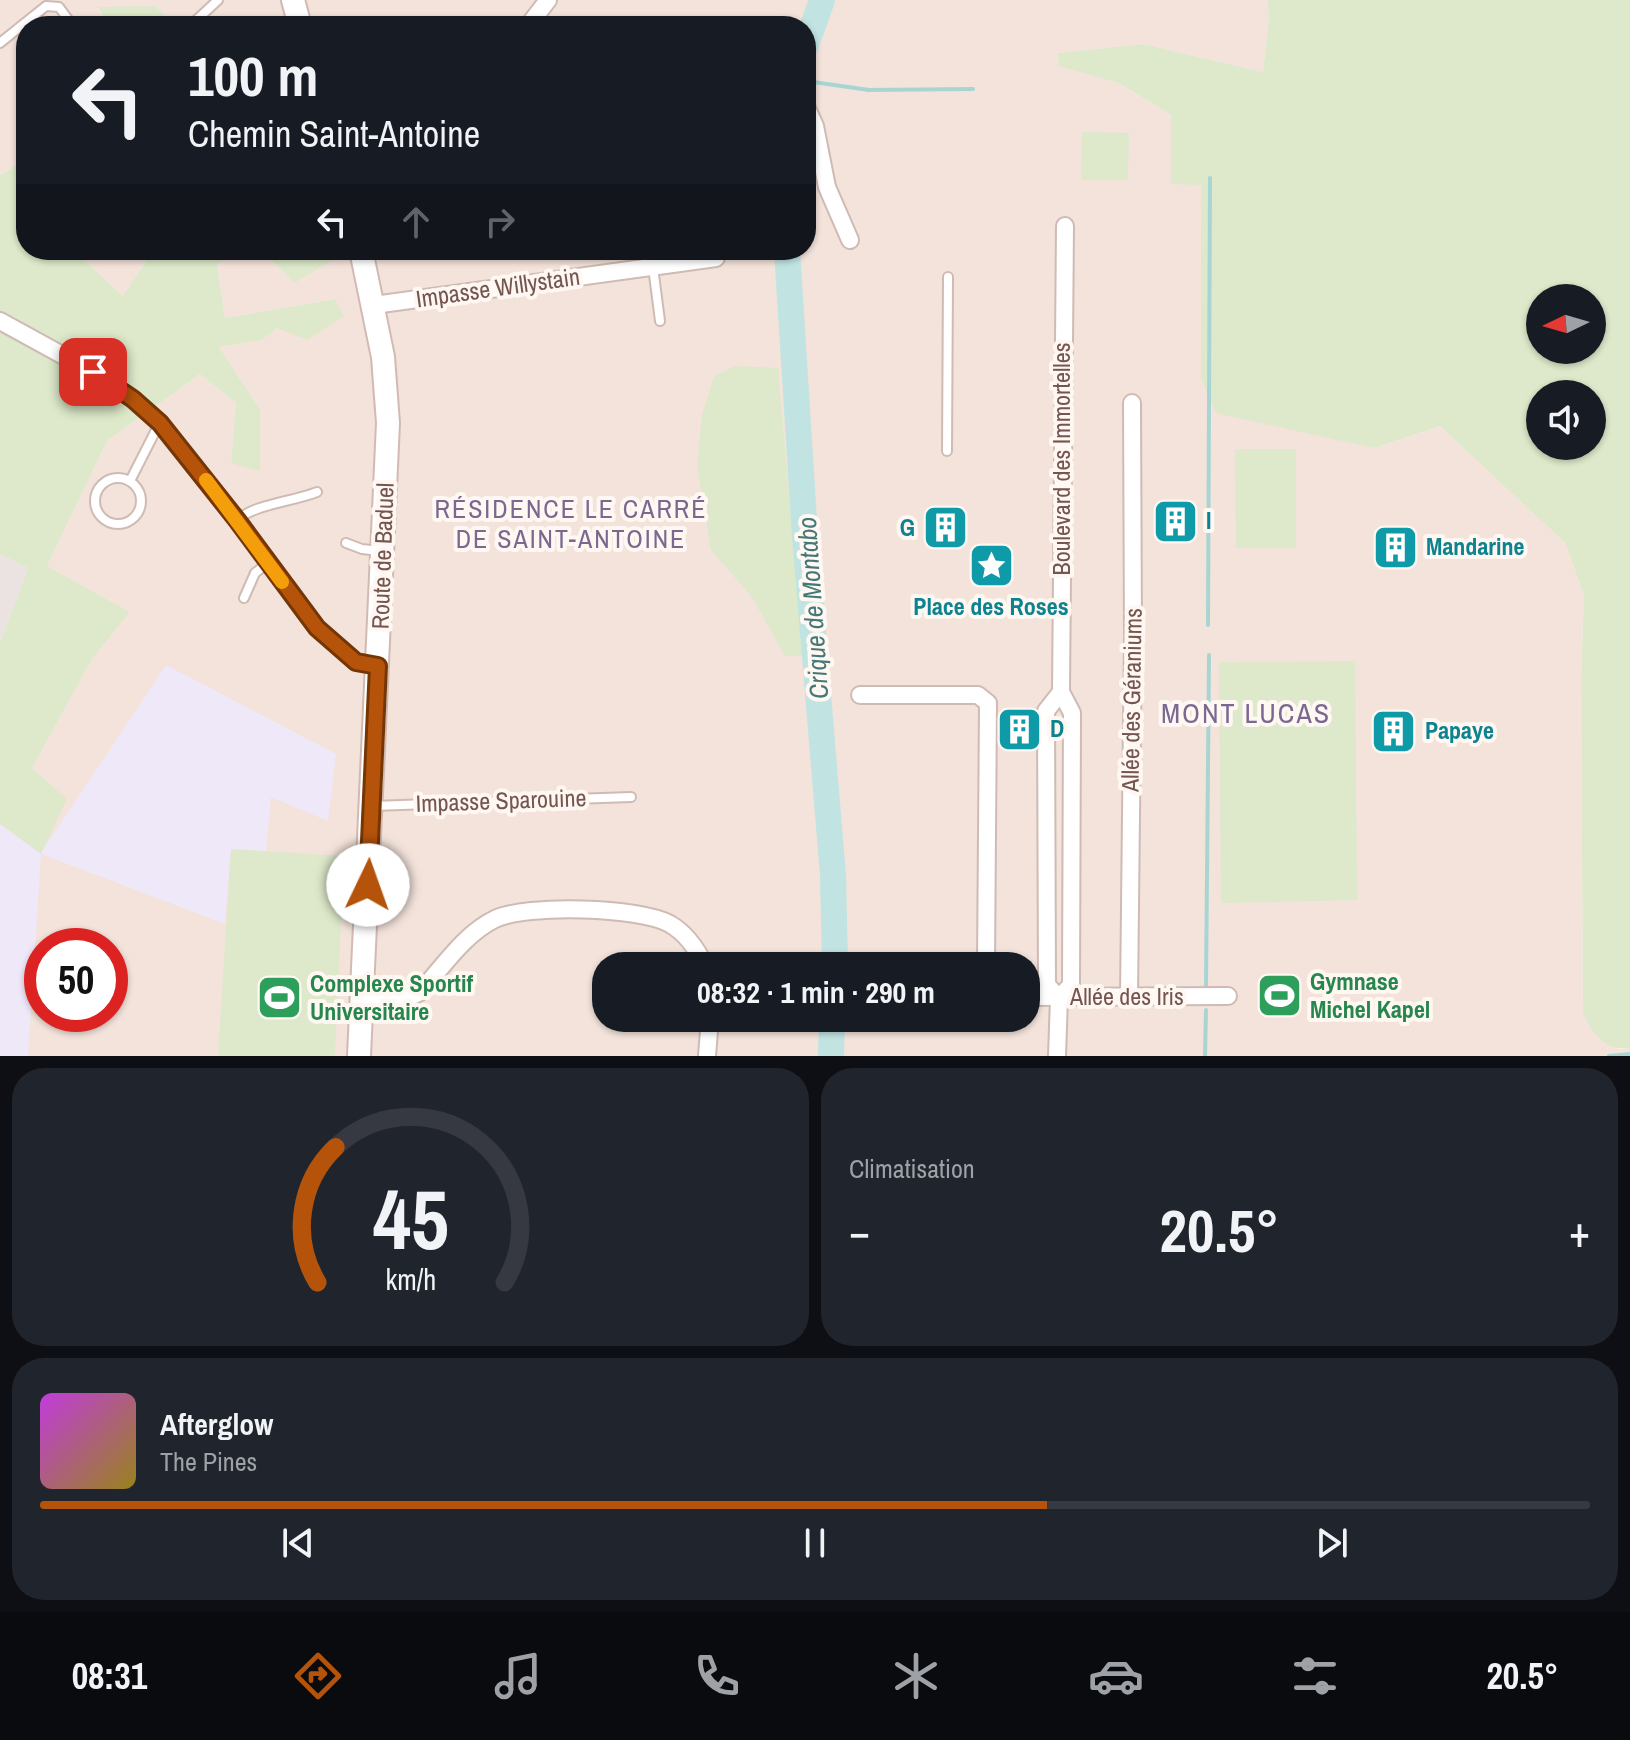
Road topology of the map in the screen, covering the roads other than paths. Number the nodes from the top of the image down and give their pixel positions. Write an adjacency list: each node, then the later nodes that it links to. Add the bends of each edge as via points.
1 (218, 0): 5 (lane)
2 (548, 0): 6 (street)
3 (34, 16): 4 (lane, via 46,6 59,7)
4 (66, 16)
5 (201, 16)
6 (536, 16)
7 (16, 30): 8 (lane)
8 (0, 43)
9 (816, 131): 11 (street, via 827,187)
10 (1065, 226): 30 (street, Boulevard des Immortelles)
11 (850, 240)
12 (363, 260): 16 (main road, Route de Baduel)
13 (702, 260): 14 (street, Impasse Willystain)
14 (653, 267): 16 (street, Impasse Willystain); 18 (lane)
15 (948, 277): 21 (lane)
16 (374, 305): 26 (main road, Route de Baduel, via 388,423)
17 (0, 321): 20 (street, via 93,372)
18 (660, 321)
19 (1132, 403): 38 (street, Allée des Géraniums)
20 (160, 423): 22 (lane); 24 (street)
21 (947, 451)
22 (130, 481): 22 (lane, via 108,479 97,490 97,512 108,523 123,524 136,516 141,501)
23 (317, 492): 24 (lane, via 249,510)
24 (237, 520): 27 (street)
25 (346, 543): 26 (lane)
26 (383, 552): 29 (main road, Route de Baduel)
27 (268, 563): 28 (lane, via 255,573); 29 (street, via 336,647 356,662)
28 (244, 598)
29 (378, 666): 33 (main road, Route de Baduel)
30 (1061, 692): 39 (street, Boulevard des Immortelles, via 1072,713 1071,985); 39 (street, Boulevard des Immortelles, via 1046,711 1047,985)
31 (860, 695): 35 (street, via 978,695 988,703)
32 (631, 797): 33 (lane, Impasse Sparouine)
33 (371, 806): 40 (main road, Route de Baduel)
34 (697, 952): 40 (street, via 681,931 658,919 522,911 483,926 412,997)
35 (986, 952)
36 (1228, 996): 38 (street, Allée des Iris)
37 (1040, 997): 39 (street, Allée des Iris)
38 (1129, 997): 39 (street, Allée des Iris)
39 (1059, 998): 44 (street, Boulevard des Immortelles)
40 (362, 1003): 42 (main road, Route de Baduel)
41 (709, 1032): 43 (street)
42 (359, 1056)
43 (707, 1056)
44 (1057, 1056)

